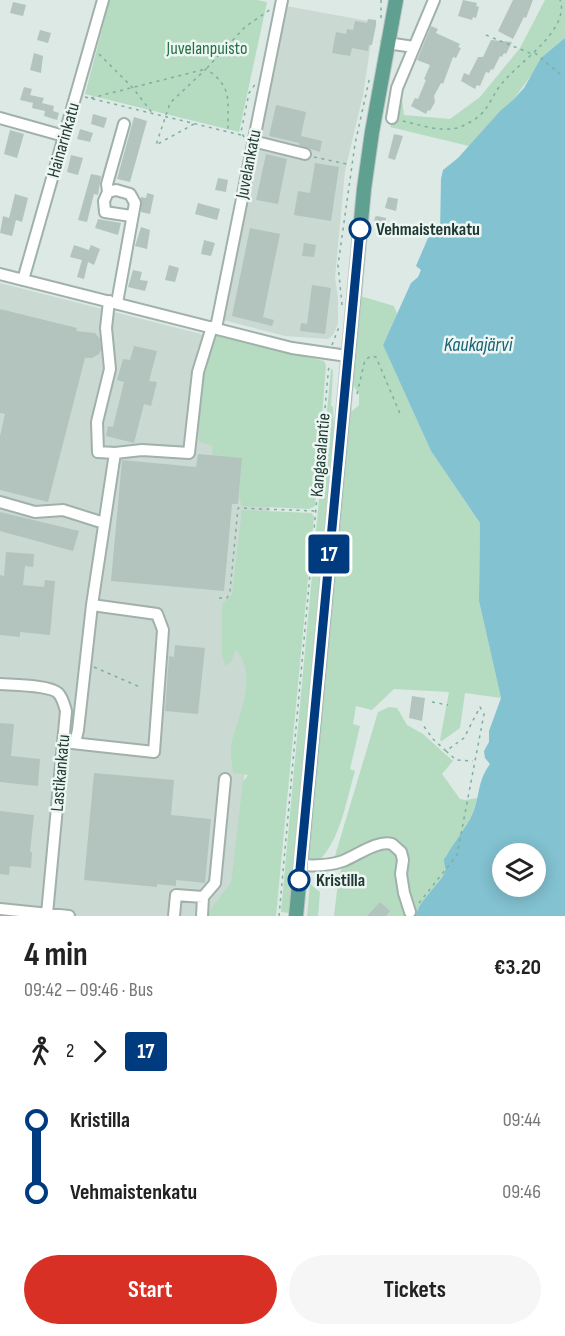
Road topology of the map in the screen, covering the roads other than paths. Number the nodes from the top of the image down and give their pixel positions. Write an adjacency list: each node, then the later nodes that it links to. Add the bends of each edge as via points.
1 (102, 0): 10 (street, Hainarinkatu)
2 (282, 0): 11 (street, Juvelankatu)
3 (396, 0): 5 (main road, Kangasalantie)
4 (434, 0): 6 (street)
5 (387, 43): 6 (street); 19 (main road, Kangasalantie, via 366,171)
6 (414, 47): 8 (street, via 397,88)
7 (0, 118): 10 (street)
8 (392, 118)
9 (124, 124): 13 (street)
10 (64, 136): 16 (street, Hainarinkatu)
11 (253, 141): 12 (street); 18 (street, Juvelankatu)
12 (305, 154)
13 (108, 192): 14 (street, via 130,194 135,208); 14 (street, via 105,212)
14 (131, 216): 17 (street)
15 (0, 274): 16 (street)
16 (24, 280): 17 (street)
17 (113, 302): 18 (street); 20 (street, via 106,328 110,369 97,422 98,452)
18 (214, 328): 19 (street, via 292,348); 20 (street, Juvelankatu, via 198,372 189,453)
19 (347, 356): 28 (main road, Kangasalantie)
20 (115, 453): 22 (street)
21 (0, 502): 22 (street, via 34,512 63,510)
22 (104, 523): 23 (street)
23 (92, 605): 26 (street); 26 (street, via 157,614 163,630 154,752)
24 (0, 684): 25 (street, Lastikankatu, via 57,692 66,711)
25 (63, 742): 26 (street); 32 (street, Lastikankatu)
26 (75, 743)
27 (225, 779): 29 (street, via 215,883)
28 (301, 865): 31 (street, via 325,866 392,844 403,860 401,874); 36 (main road, Kangasalantie)
29 (203, 897): 34 (street, via 176,895); 35 (street)
30 (0, 909): 32 (street)
31 (410, 912)
32 (46, 914): 33 (street)
33 (69, 916)
34 (174, 916)
35 (202, 916)
36 (296, 916)

